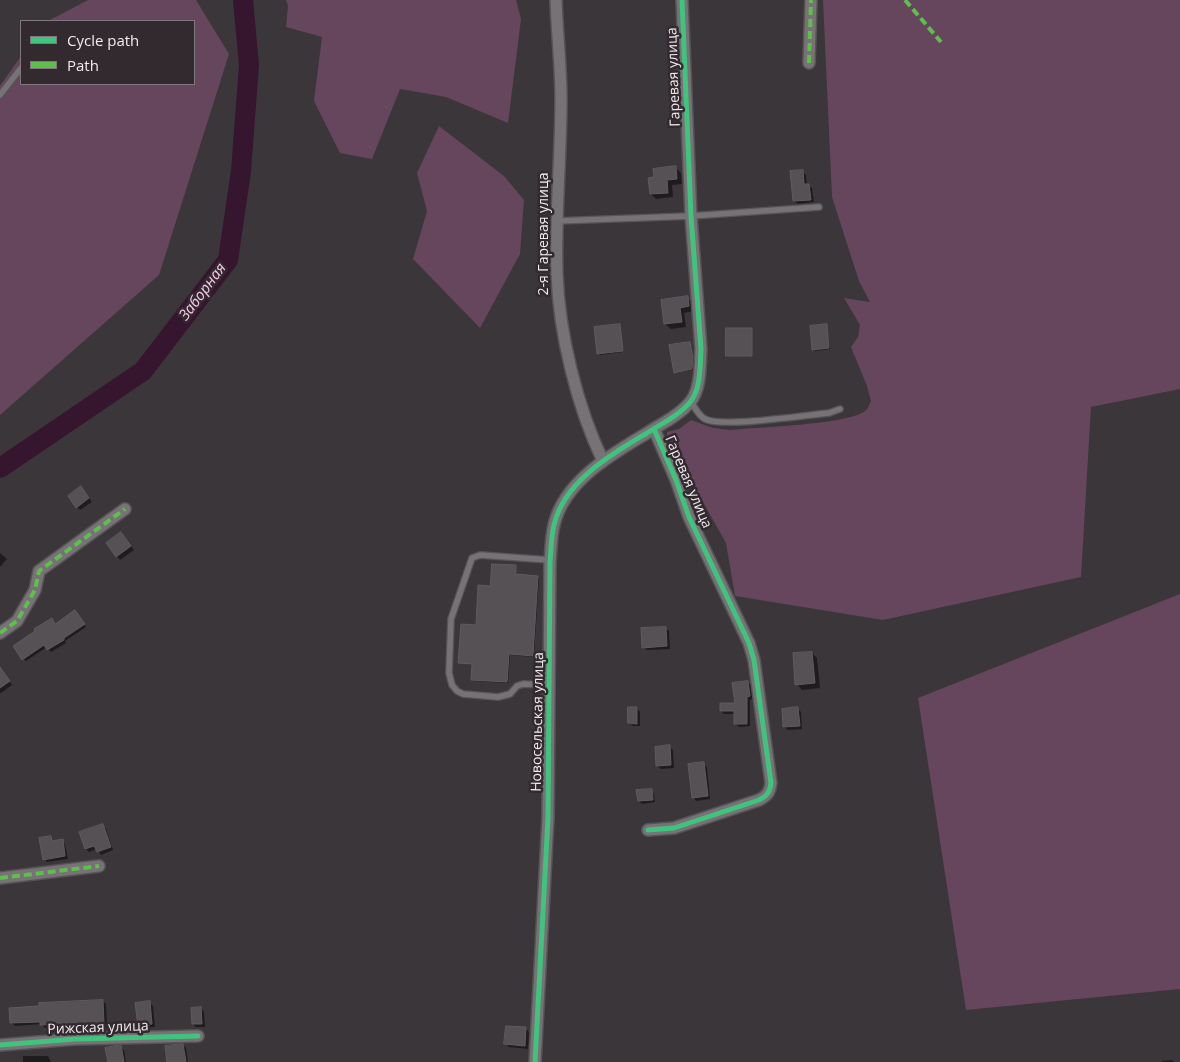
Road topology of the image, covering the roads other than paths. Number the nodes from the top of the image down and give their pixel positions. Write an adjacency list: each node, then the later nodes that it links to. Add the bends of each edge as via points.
1 (556, 0): 9 (street, 2-я Гаревая улица, via 561,98)
2 (682, 0): 8 (street, Гаревая улица)
3 (811, 0): 4 (street)
4 (809, 62)
5 (20, 69): 6 (lane)
6 (0, 94)
7 (818, 207): 8 (lane)
8 (691, 216): 9 (lane); 10 (street, Гаревая улица, via 700,349 698,381)
9 (556, 220): 13 (street, 2-я Гаревая улица, via 562,322 589,431)
10 (691, 402): 11 (lane, via 706,420 726,423 829,413); 12 (street, Гаревая улица)
11 (840, 409)
12 (654, 429): 13 (street, Новосельская улица); 18 (street, Гаревая улица, via 689,517 752,652 771,783 766,796 759,800 674,828)
13 (602, 461): 15 (street, Новосельская улица, via 578,483 559,511 554,524)
14 (125, 509): 16 (street, via 39,571 35,590 18,621)
15 (550, 560): 17 (street, Новосельская улица); 17 (lane, via 480,555 472,558 451,619 449,673 457,691 472,695 504,697 523,684)
16 (0, 633)
17 (549, 685): 23 (street, Новосельская улица, via 548,818)
18 (648, 830)
19 (99, 866): 20 (street)
20 (0, 878)
21 (198, 1036): 22 (street, Рижская улица)
22 (0, 1044)
23 (535, 1062)

